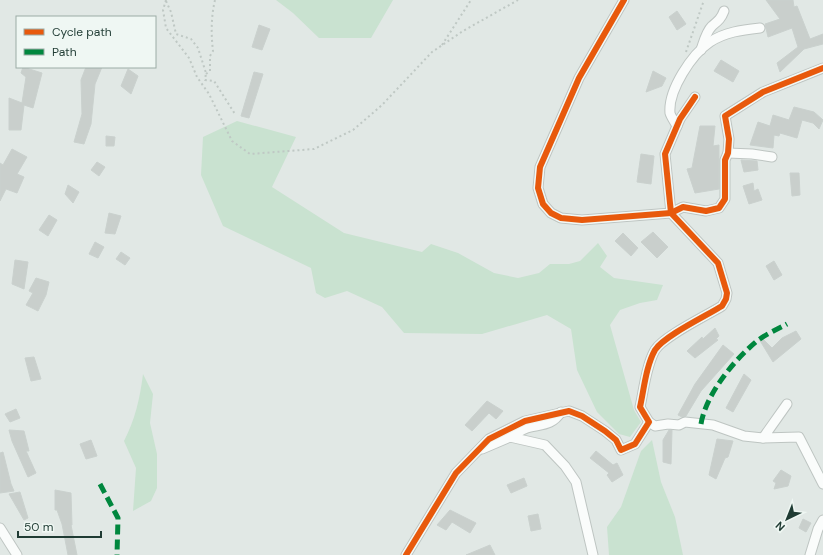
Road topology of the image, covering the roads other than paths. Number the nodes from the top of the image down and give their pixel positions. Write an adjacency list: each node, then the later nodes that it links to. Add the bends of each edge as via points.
1 (624, 0): 10 (street, via 579,78 540,167 538,188 544,204 561,218 582,220)
2 (724, 12): 4 (street, via 721,20 712,26 707,34)
3 (760, 28): 4 (street, via 733,31 710,42)
4 (700, 51): 7 (street, via 692,58 677,83 670,107 670,115)
5 (823, 68): 8 (street, via 763,92 725,116 729,138)
6 (695, 97): 7 (street)
7 (677, 126): 10 (street, via 665,154)
8 (728, 153): 9 (street); 10 (street, via 725,160 725,198 719,208 706,211 683,208)
9 (772, 157)
10 (671, 213): 13 (street, via 718,264 726,299 722,306 666,339 655,350 640,407)
11 (787, 404): 15 (street)
12 (561, 412): 13 (street, via 569,411 582,416 616,440 621,450 635,444); 14 (street, via 556,419 545,425 527,428); 16 (street, via 525,422 489,439)
13 (649, 422): 15 (street, via 655,426 679,425 685,422 712,425 744,436)
14 (510, 437): 16 (street); 22 (street, via 545,445 565,466 576,482)
15 (762, 438): 17 (street, via 799,437)
16 (476, 452): 21 (street, via 456,473)
17 (823, 484)
18 (823, 520): 23 (street)
19 (0, 528): 20 (street)
20 (17, 555)
21 (406, 555)
22 (593, 555)
23 (810, 555)

